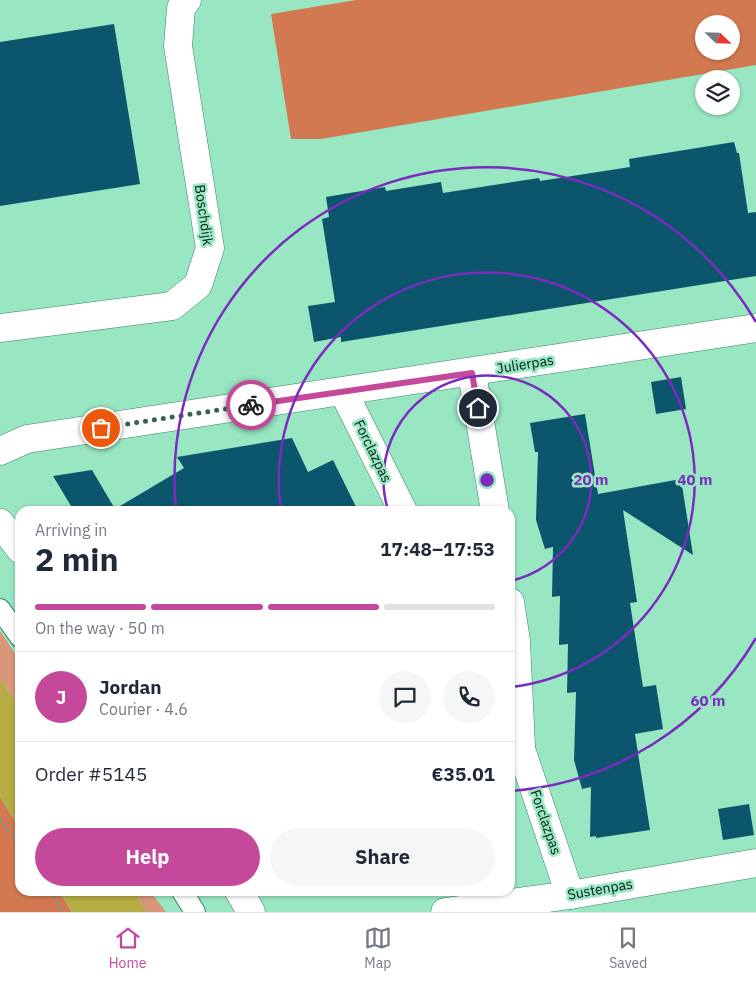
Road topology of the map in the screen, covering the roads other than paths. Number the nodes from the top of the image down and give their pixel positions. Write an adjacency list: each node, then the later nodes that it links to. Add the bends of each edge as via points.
1 (187, 0): 2 (street, Boschdijk, via 181,8 178,46 210,248 198,285 172,306)
2 (0, 328)
3 (756, 328): 4 (street, Julierpas)
4 (472, 373): 5 (street, Julierpas); 8 (street)
5 (344, 391): 6 (street, Julierpas, via 27,439); 7 (street, Forclazpas)
6 (0, 451)
7 (401, 506)
8 (494, 506)
9 (0, 522): 10 (street)
10 (15, 542)
11 (0, 609): 12 (lane)
12 (15, 630)
13 (515, 634): 14 (street, Forclazpas)
14 (515, 738): 16 (street, Forclazpas)
15 (756, 863): 16 (street, Sustenpas)
16 (570, 894): 21 (street, Sustenpas)
17 (185, 896): 19 (lane)
18 (242, 896): 20 (street)
19 (195, 912)
20 (251, 912)
21 (444, 912)

